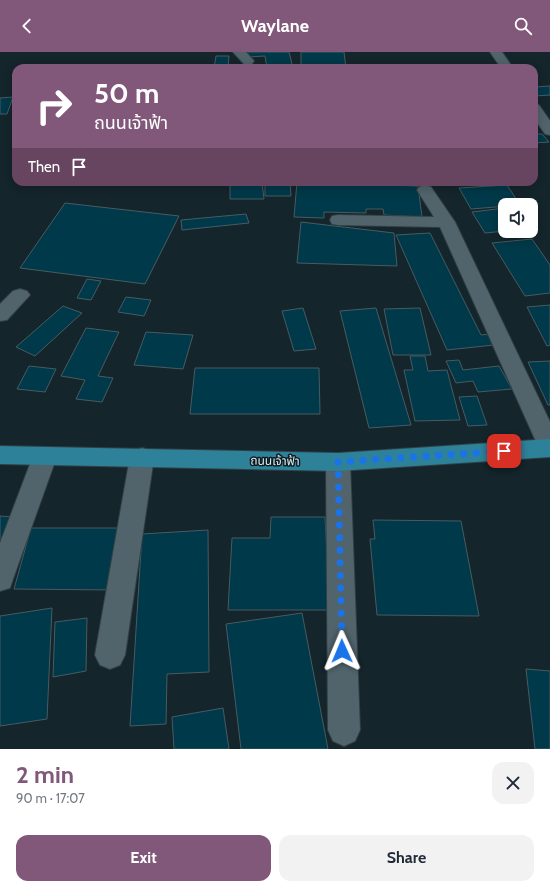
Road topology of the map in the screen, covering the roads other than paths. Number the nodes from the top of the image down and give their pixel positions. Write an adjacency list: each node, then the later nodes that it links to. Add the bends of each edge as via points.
1 (496, 52): 2 (street)
2 (504, 64)
3 (538, 114): 4 (street)
4 (550, 131)
5 (425, 190): 7 (street)
6 (338, 220): 7 (street)
7 (446, 222): 10 (street)
8 (20, 295): 9 (street)
9 (0, 315)
10 (550, 447): 14 (main road, ถนนเจ้าฟ้า)
11 (0, 455): 12 (main road, ถนนเจ้าฟ้า)
12 (45, 456): 13 (main road, ถนนเจ้าฟ้า); 15 (street)
13 (142, 457): 14 (main road, ถนนเจ้าฟ้า); 16 (street)
14 (338, 462): 17 (street)
15 (0, 579)
16 (110, 655)
17 (344, 730)

